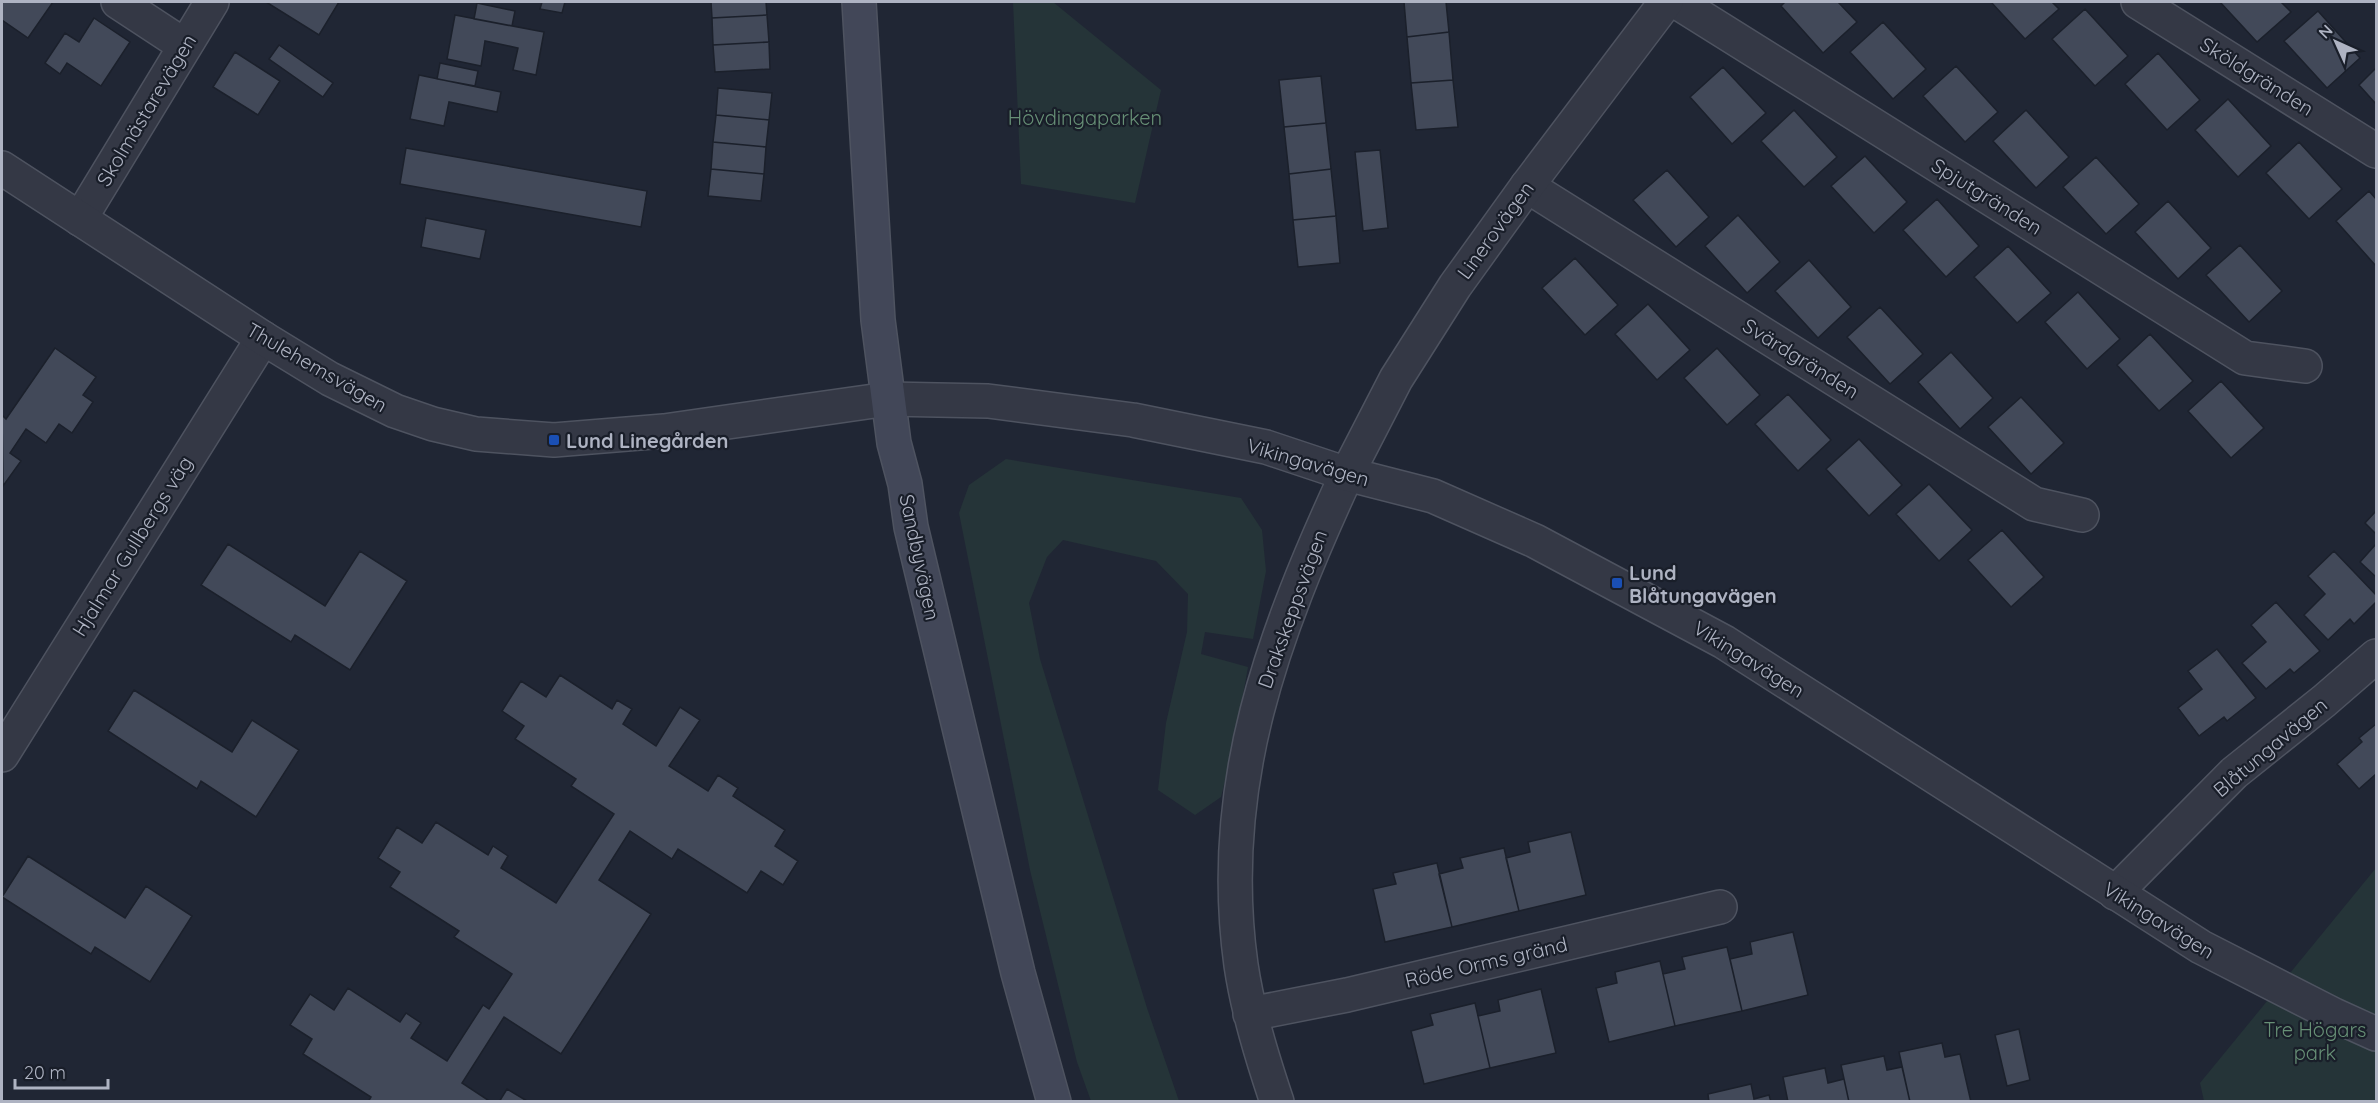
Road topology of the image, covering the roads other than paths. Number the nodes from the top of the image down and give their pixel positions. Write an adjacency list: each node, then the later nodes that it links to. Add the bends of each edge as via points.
1 (117, 2): 7 (street)
2 (212, 2): 7 (street, Skolmästarevägen)
3 (859, 2): 14 (main road, Sandbyvägen, via 878,320)
4 (1666, 2): 10 (street, Linerovägen)
5 (1677, 2): 13 (street, Spjutgränden, via 2245,358)
6 (2139, 2): 8 (street, Sköldgränden)
7 (185, 46): 11 (street, Skolmästarevägen)
8 (2376, 151)
9 (2, 168): 11 (street, Thulehemsvägen)
10 (1527, 186): 15 (street, Linerovägen, via 1455,286 1396,379); 16 (street, Svärdgränden, via 2034,504)
11 (80, 219): 12 (street, Thulehemsvägen)
12 (263, 338): 14 (street, Thulehemsvägen, via 330,379 395,411 433,424 507,438 554,440 664,431); 18 (street, Hjalmar Gullbergs väg)
13 (2305, 366)
14 (888, 399): 15 (street, Vikingavägen, via 988,401 1133,420 1266,447); 23 (main road, Sandbyvägen, via 911,526 1018,973)
15 (1347, 474): 19 (street, Vikingavägen, via 1433,496 1482,516 1637,594 1724,642); 21 (street, Drakskeppsvägen, via 1309,555 1280,632 1260,693 1241,784 1236,917)
16 (2082, 515)
17 (2376, 656): 19 (street, Blåtungavägen, via 2234,773)
18 (2, 755)
19 (2115, 893): 22 (street, Vikingavägen, via 2200,947)
20 (1720, 907): 21 (street, Röde Orms gränd, via 1347,995)
21 (1250, 1014): 24 (street, Drakskeppsvägen)
22 (2376, 1034)
23 (1054, 1101)
24 (1277, 1101)

